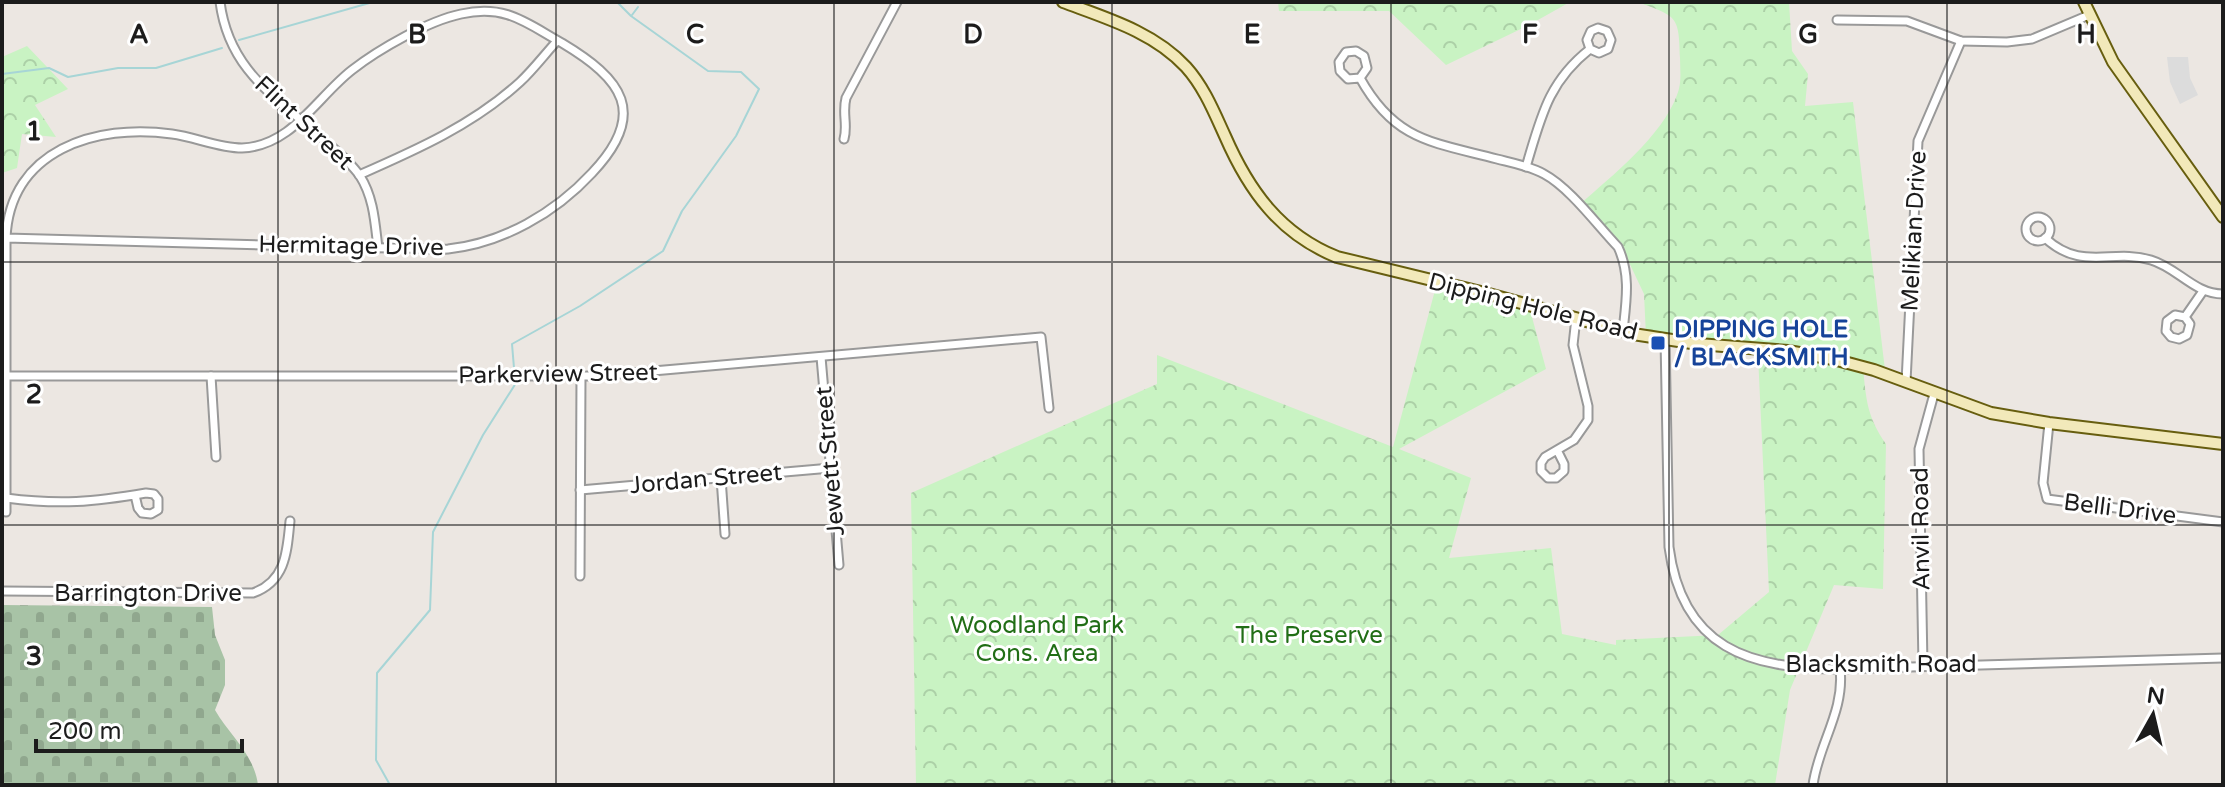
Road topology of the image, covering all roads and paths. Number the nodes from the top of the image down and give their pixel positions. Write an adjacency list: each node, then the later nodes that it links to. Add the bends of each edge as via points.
1 (220, 2): 11 (street, Flint Street, via 228,35 257,84)
2 (897, 2): 12 (street, via 846,98)
3 (1063, 2): 22 (main road, Dipping Hole Road, via 1136,31 1186,67 1261,202 1316,248)
4 (2084, 2): 5 (main road)
5 (2089, 15): 8 (street, via 2020,41); 15 (main road, via 2113,62)
6 (1837, 20): 8 (street, via 1907,21)
7 (557, 41): 11 (street, Hermitage Drive, via 514,16 460,14 405,38 351,71); 14 (street, via 481,114); 18 (street, Hermitage Drive, via 592,62 618,88 622,120 600,164 555,207 494,237 448,249)
8 (1961, 41): 29 (street, Melikian Drive, via 1918,141)
9 (1590, 49): 13 (street, via 1569,66 1549,97)
10 (1360, 78): 10 (street, via 1366,58 1346,52 1340,71 1348,79); 13 (street, via 1382,111 1410,133)
11 (302, 120): 14 (street, Flint Street); 16 (street, Hermitage Drive, via 272,140 243,148 137,130 73,144 51,154 21,183)
12 (844, 139)
13 (1526, 167): 23 (street, via 1560,186 1618,247 1627,273)
14 (359, 175): 18 (street, Flint Street, via 369,193)
15 (2223, 217)
16 (4, 238): 18 (street, Hermitage Drive); 26 (street, Hermitage Drive)
17 (2045, 238): 19 (street, via 2080,258 2150,260)
18 (378, 248)
19 (2203, 291): 20 (street); 21 (street)
20 (2223, 294)
21 (2185, 317)
22 (1576, 318): 23 (main road, Dipping Hole Road); 34 (street, via 1573,345 1589,413 1582,432)
23 (1623, 331): 24 (main road, Dipping Hole Road)
24 (1665, 339): 29 (main road, Dipping Hole Road, via 1814,355); 50 (street, Blacksmith Road, via 1669,547 1686,604 1710,634 1744,657 1798,669)
25 (821, 357): 28 (street, Parkerview Street); 31 (street, Parkerview Street, via 1041,337); 36 (street, Jewett Street)
26 (4, 376): 27 (street, Parkerview Street); 40 (street, Hermitage Drive)
27 (211, 376): 28 (street, Parkerview Street); 35 (street)
28 (581, 376): 38 (street)
29 (1906, 382): 30 (main road, Dipping Hole Road)
30 (1934, 394): 32 (main road, Dipping Hole Road, via 1977,410); 49 (street, Anvil Road, via 1919,449)
31 (1049, 408)
32 (2049, 423): 33 (main road, Dipping Hole Road); 43 (street, Belli Drive, via 2043,483 2047,499)
33 (2223, 444)
34 (1557, 450)
35 (216, 457)
36 (831, 468): 37 (street, Jordan Street); 45 (street, Jewett Street)
37 (721, 478): 38 (street, Jordan Street); 44 (street)
38 (580, 490): 46 (street)
39 (135, 495): 40 (street, via 70,504)
40 (6, 498): 41 (street, Hermitage Drive)
41 (6, 512)
42 (290, 521): 47 (street, Barrington Drive, via 282,568 270,584 253,593)
43 (2223, 522)
44 (725, 534)
45 (839, 565)
46 (580, 576)
47 (2, 591)
48 (2223, 658): 49 (street, Blacksmith Road)
49 (1923, 665): 50 (street, Blacksmith Road)
50 (1840, 669): 51 (street, via 1838,704)
51 (1813, 785)

